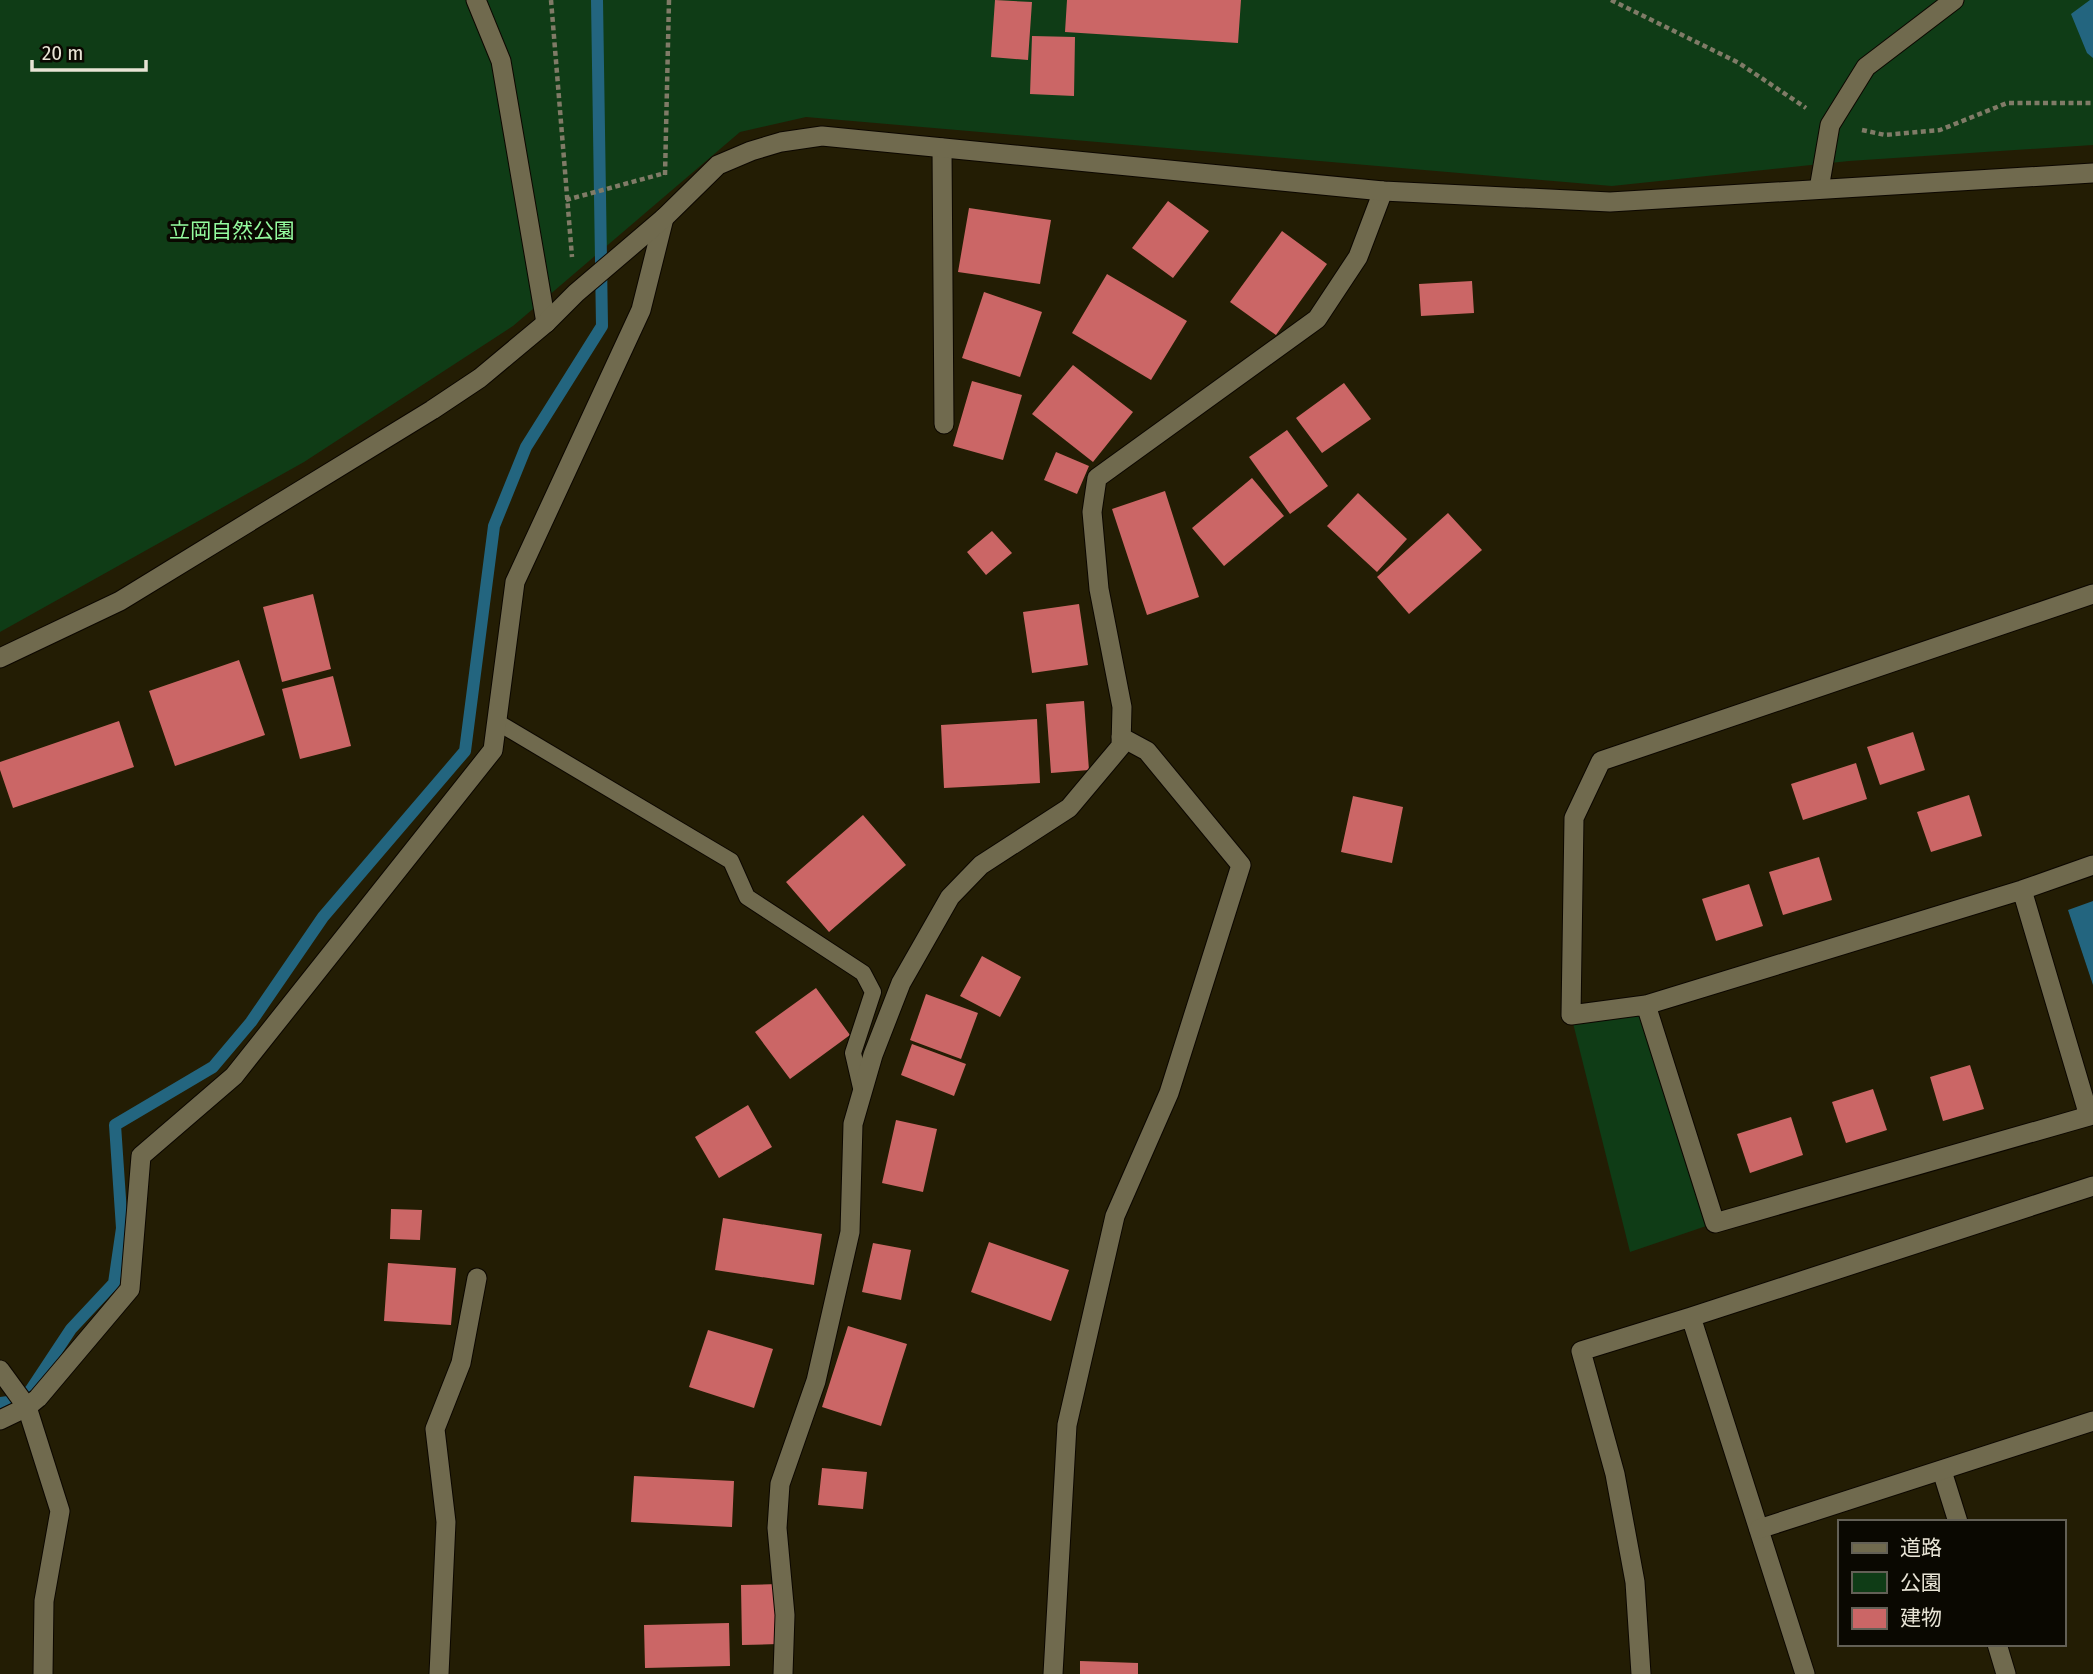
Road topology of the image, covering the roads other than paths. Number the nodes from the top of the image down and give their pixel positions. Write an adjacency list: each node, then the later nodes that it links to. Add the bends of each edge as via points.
1 (476, 0): 8 (street, via 501,61)
2 (1954, 0): 5 (street, via 1866,67 1830,125)
3 (942, 148): 6 (street); 7 (street, via 822,136 781,142 718,165); 9 (street)
4 (2093, 173): 5 (street)
5 (1819, 189): 6 (street, via 1610,202)
6 (1383, 191): 13 (street, via 1358,257 1317,319 1097,478 1093,512 1099,589 1122,707)
7 (663, 218): 8 (street); 12 (street, via 641,310 515,582)
8 (546, 323): 11 (street, via 480,378 373,447 120,601)
9 (944, 424)
10 (2093, 594): 16 (street, via 1601,761 1574,818 1571,1014)
11 (0, 658)
12 (497, 722): 17 (lane, via 731,861 747,897 863,973 873,992 853,1053); 22 (street, via 493,750 234,1076 142,1156 130,1289)
13 (1121, 737): 17 (street, via 1121,746 1069,808 981,865 950,897 901,983); 32 (street, via 1147,751 1241,865 1168,1093 1115,1216 1067,1425)
14 (2093, 865): 15 (street)
15 (2022, 890): 16 (street); 16 (street, via 2089,1116 1716,1223)
16 (1646, 1005)
17 (862, 1092): 31 (street, via 853,1124 850,1231 817,1381 780,1484 777,1528 785,1615)
18 (2093, 1186): 20 (street)
19 (477, 1278): 30 (street, via 461,1363 435,1429 446,1521)
20 (1690, 1317): 27 (street); 33 (street, via 1581,1350 1618,1488 1635,1582)
21 (0, 1370): 22 (street)
22 (27, 1407): 23 (street); 29 (street, via 60,1511 44,1601)
23 (0, 1420)
24 (2093, 1421): 25 (street)
25 (1942, 1471): 26 (street); 27 (street)
26 (1957, 1520)
27 (1759, 1529): 34 (street)
28 (1998, 1646): 35 (street)
29 (43, 1674)
30 (439, 1674)
31 (783, 1674)
32 (1053, 1674)
33 (1641, 1674)
34 (1805, 1674)
35 (2006, 1674)

